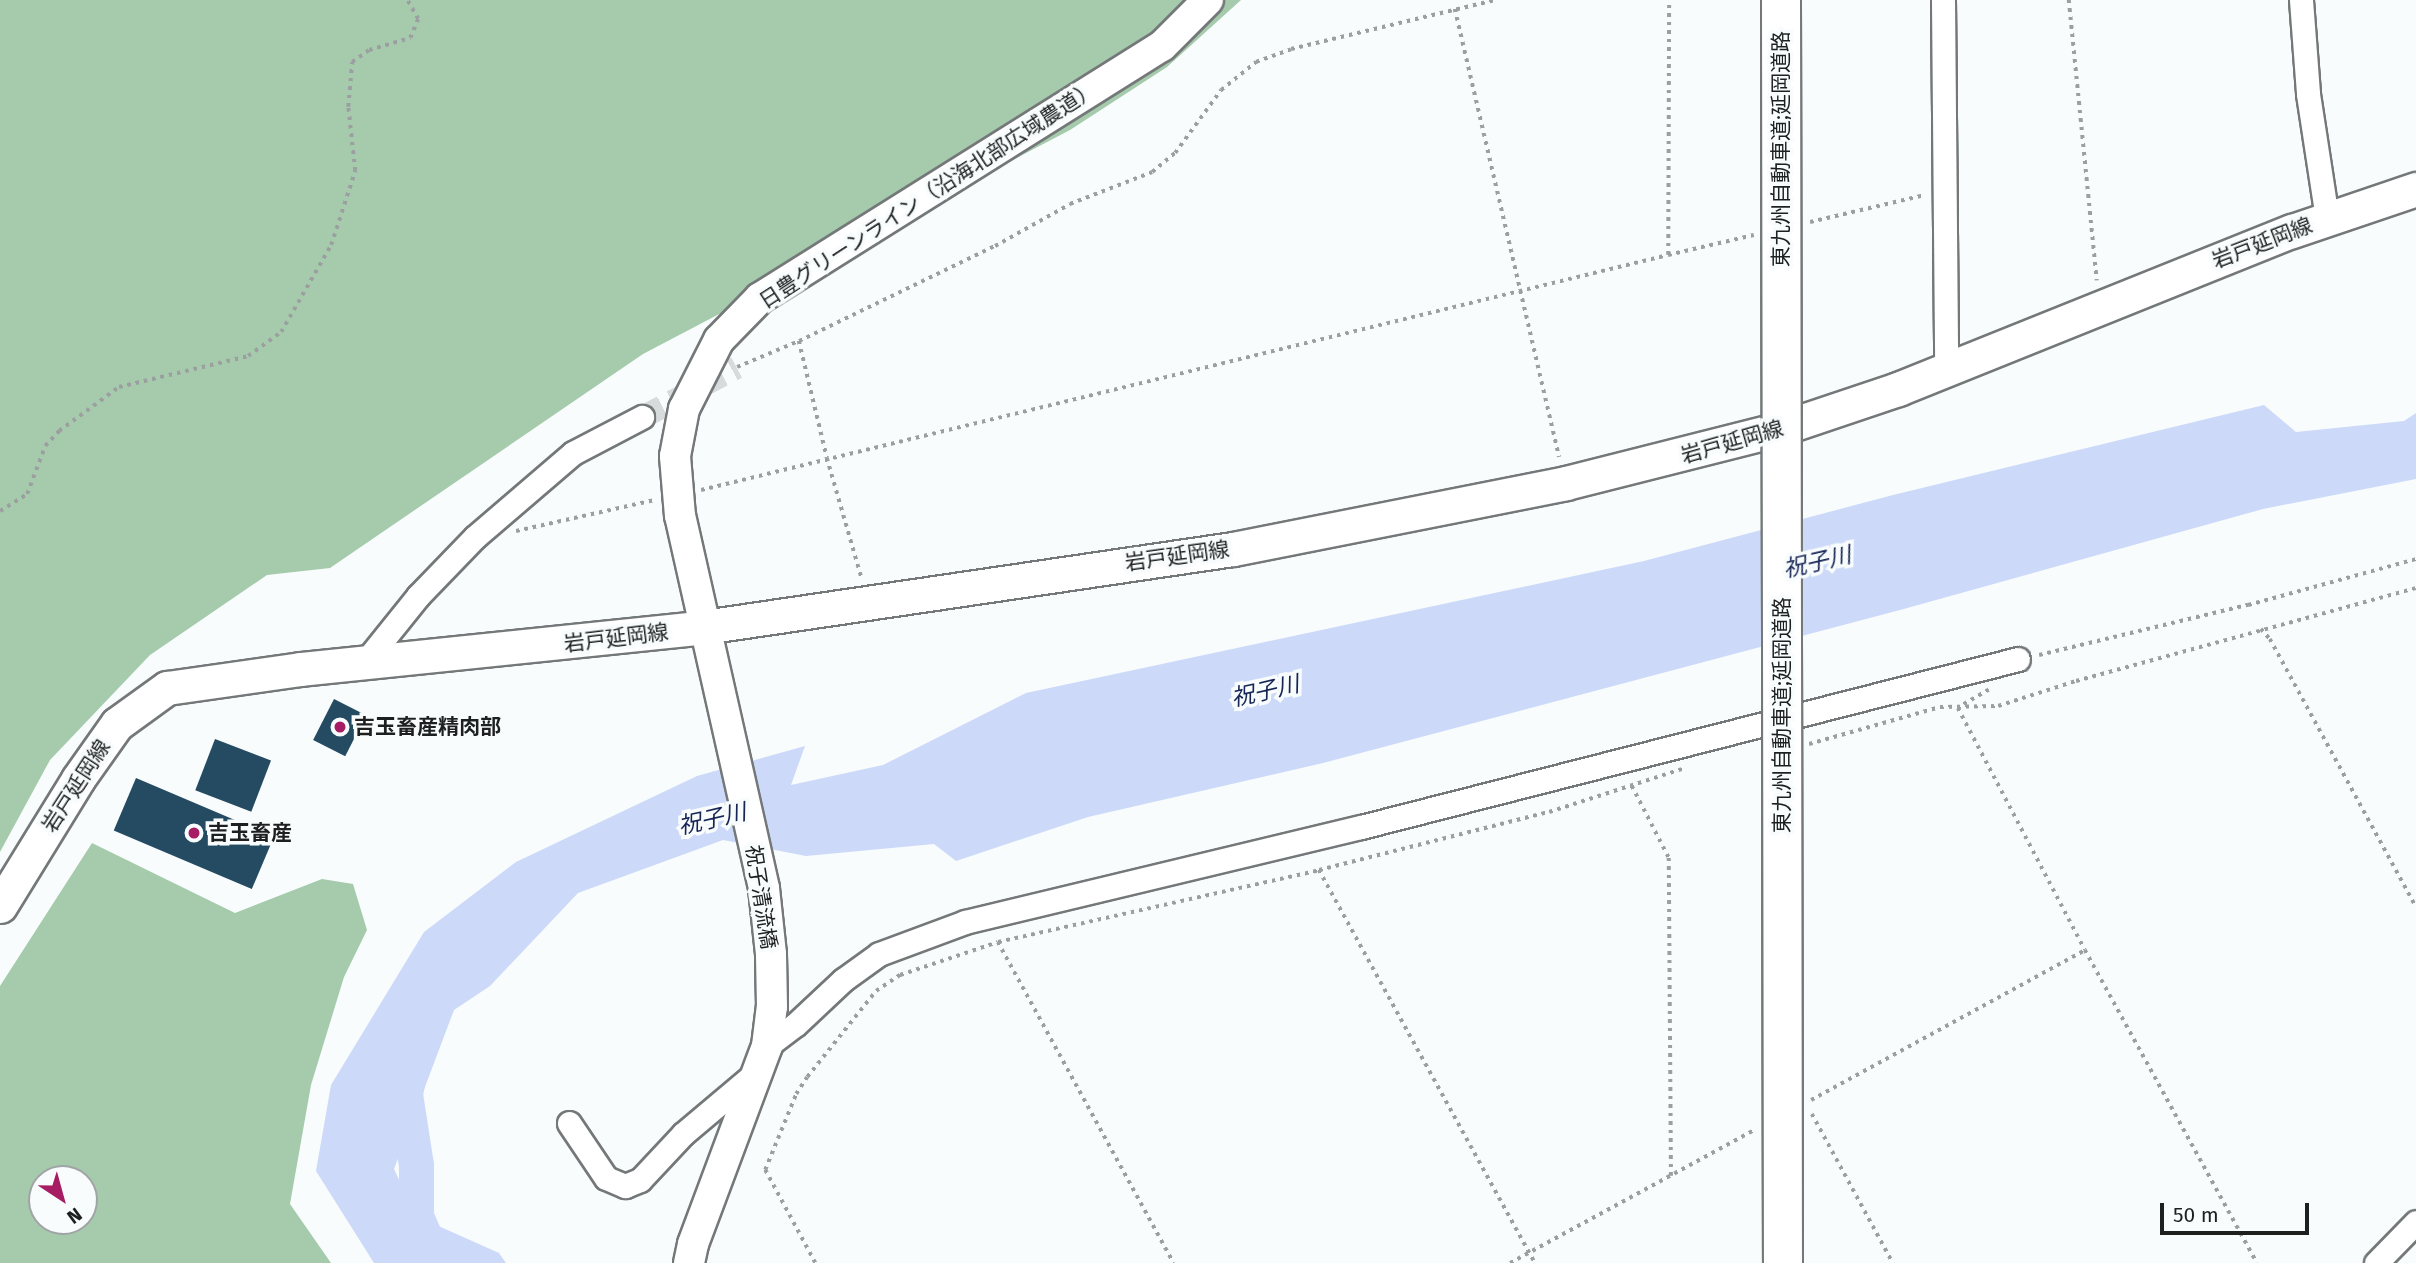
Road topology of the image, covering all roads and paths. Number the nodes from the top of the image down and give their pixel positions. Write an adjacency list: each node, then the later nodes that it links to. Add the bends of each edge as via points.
1 (407, 0): 22 (path, via 418,19 410,38 369,50 352,62 348,107 355,170 331,245 281,332 248,356 120,387 59,431 45,446 27,494)
2 (1208, 0): 27 (street, 日豊グリーンライン（沿海北部広域農道）, via 1162,46 761,298 719,340 684,409 675,456 680,516)
3 (1495, 0): 9 (path)
4 (1669, 0): 12 (path, via 1668,255)
5 (1781, 0): 51 (highway, 東九州自動車道;延岡道路, bridge)
6 (1943, 0): 16 (street)
7 (2069, 0): 13 (path)
8 (2301, 0): 11 (street, via 2308,94)
9 (1455, 9): 12 (path); 14 (path, via 1256,62 1221,90 1175,153 1152,172 1070,204 995,246)
10 (2416, 189): 11 (main road, 岩戸延岡線)
11 (2327, 218): 13 (main road, 岩戸延岡線)
12 (1522, 291): 18 (path); 19 (path)
13 (2100, 307): 16 (main road, 岩戸延岡線)
14 (799, 341): 15 (path); 18 (path)
15 (737, 367)
16 (1946, 369): 19 (main road, 岩戸延岡線, via 1779,429)
17 (642, 416): 23 (street, via 573,453)
18 (827, 458): 20 (path); 26 (path)
19 (1566, 483): 26 (main road, 岩戸延岡線, via 1233,549)
20 (695, 491)
21 (660, 499): 23 (path, via 506,533)
22 (0, 511)
23 (482, 531): 30 (street, via 418,596)
24 (2416, 559): 29 (path, via 2248,606)
25 (2416, 588): 28 (path)
26 (869, 602): 27 (main road, 岩戸延岡線)
27 (704, 627): 30 (main road, 岩戸延岡線); 31 (street, 日豊グリーンライン（沿海北部広域農道）)
28 (2261, 629): 32 (path, via 1998,706); 38 (path)
29 (2018, 659): 32 (path, via 1989,690); 40 (street, via 1361,827 965,922 879,954 843,980)
30 (365, 662): 37 (main road, 岩戸延岡線, via 167,688 117,724)
31 (713, 665): 40 (street, 祝子清流橋, via 764,888 772,1007)
32 (1958, 708): 33 (path, via 1940,707); 53 (path)
33 (1799, 745)
34 (1692, 765): 35 (path)
35 (1632, 786): 36 (path, via 1549,812); 43 (path, via 1669,858)
36 (1320, 870): 39 (path); 45 (path)
37 (0, 906)
38 (2416, 907)
39 (998, 942): 47 (path, via 900,975 876,991 796,1094 765,1170); 48 (path)
40 (763, 1058): 42 (street, via 640,1180 625,1186 606,1178); 46 (street)
41 (1806, 1102): 52 (path)
42 (569, 1123)
43 (1671, 1176)
44 (2416, 1223): 54 (street)
45 (1530, 1252): 49 (path); 50 (path)
46 (689, 1263)
47 (815, 1263)
48 (1174, 1263)
49 (1510, 1263)
50 (1535, 1263)
51 (1783, 1263)
52 (1893, 1263)
53 (2257, 1263)
54 (2376, 1263)

